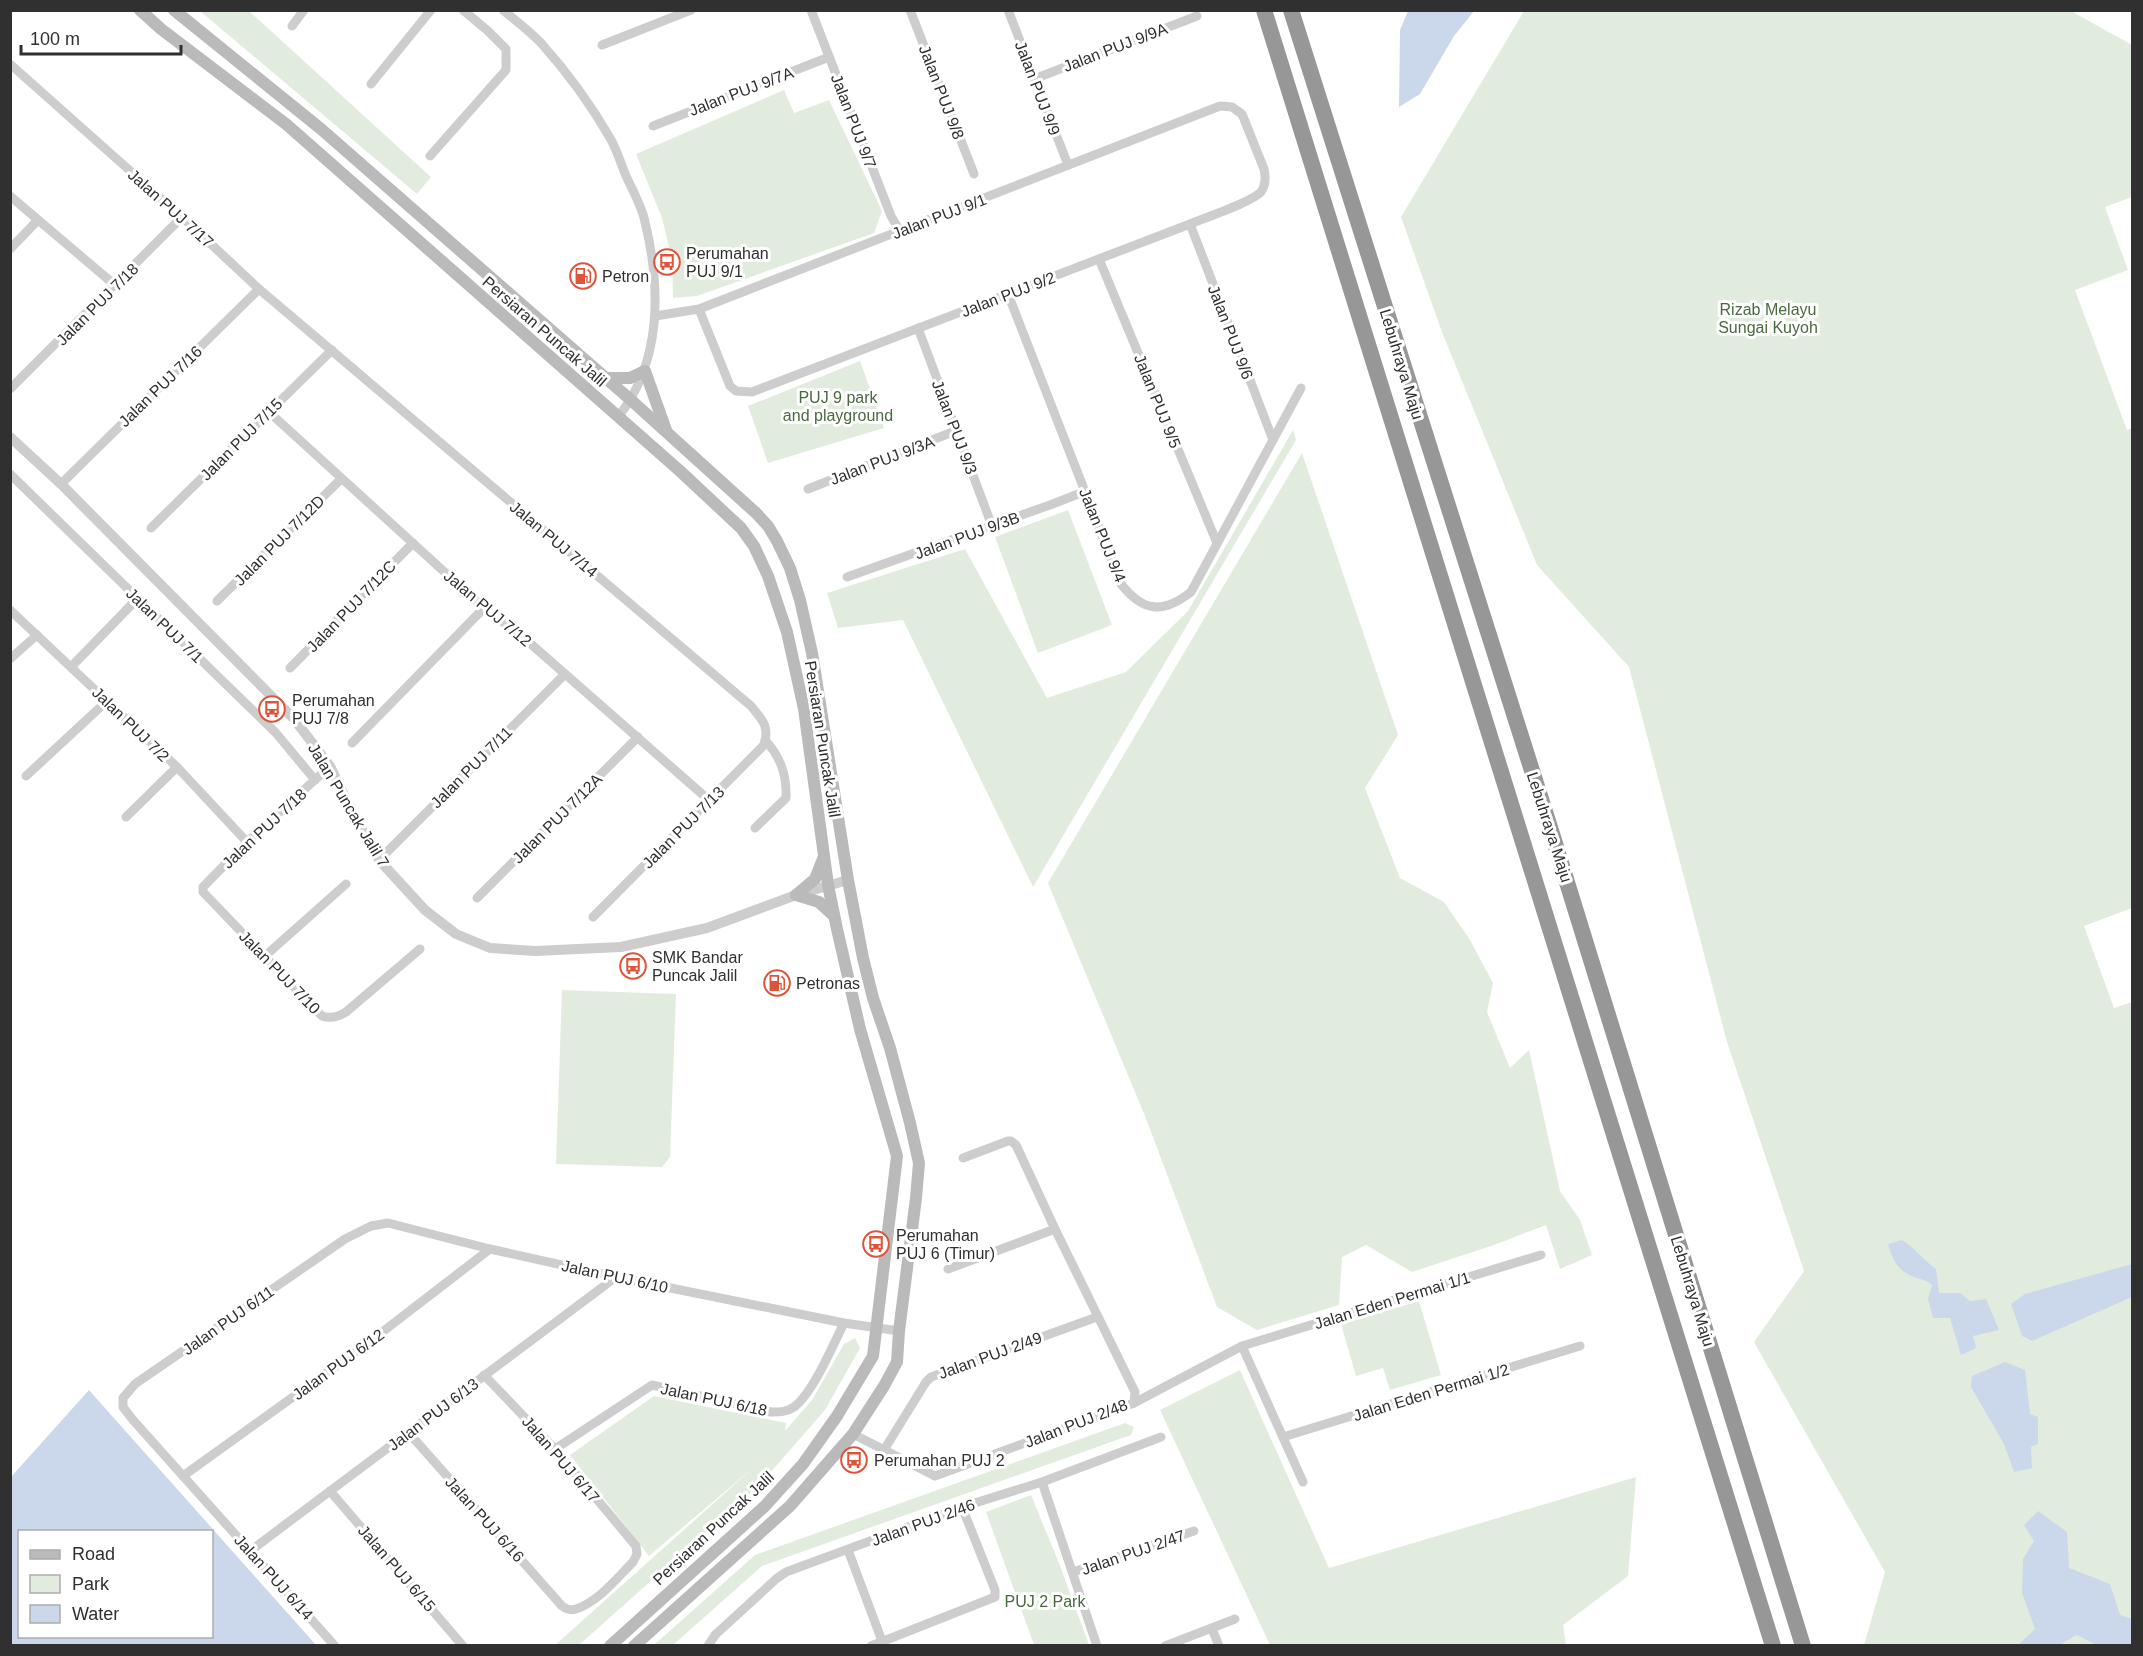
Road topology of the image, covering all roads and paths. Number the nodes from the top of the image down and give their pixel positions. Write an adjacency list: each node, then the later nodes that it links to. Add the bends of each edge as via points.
1 (140, 10): 45 (main road, Persiaran Puncak Jalil, via 286,124)
2 (174, 10): 40 (main road, Persiaran Puncak Jalil, via 321,129)
3 (304, 10): 14 (street)
4 (431, 10): 19 (street)
5 (463, 10): 22 (street, via 506,49 506,70)
6 (503, 10): 36 (street, via 540,42 578,88 611,140 645,220 654,271)
7 (691, 10): 15 (street)
8 (811, 10): 16 (street, Jalan PUJ 9/7)
9 (910, 10): 24 (street, Jalan PUJ 9/8)
10 (1008, 10): 18 (street, Jalan PUJ 9/9)
11 (1264, 10): 137 (highway, Lebuhraya Maju)
12 (1291, 10): 138 (highway, Lebuhraya Maju, via 1553,837)
13 (1197, 16): 18 (street, Jalan PUJ 9/9A)
14 (292, 26)
15 (602, 45)
16 (829, 57): 21 (street, Jalan PUJ 9/7A); 29 (street, Jalan PUJ 9/7)
17 (10, 64): 26 (street, Jalan PUJ 7/17)
18 (1034, 79): 23 (street, Jalan PUJ 9/9)
19 (371, 84)
20 (1220, 106): 23 (street, Jalan PUJ 9/1); 28 (street, Jalan PUJ 9/2, via 1232,107 1242,114 1264,170 1265,183 1259,195)
21 (653, 126)
22 (430, 156)
23 (1068, 165): 29 (street, Jalan PUJ 9/1)
24 (974, 174)
25 (10, 196): 27 (street)
26 (182, 217): 32 (street, Jalan PUJ 7/18); 33 (street, Jalan PUJ 7/17)
27 (38, 220): 30 (street); 32 (street)
28 (1190, 224): 31 (street, Jalan PUJ 9/2); 49 (street, Jalan PUJ 9/6)
29 (900, 231): 35 (street, Jalan PUJ 9/1)
30 (10, 249)
31 (1099, 259): 34 (street, Jalan PUJ 9/2); 58 (street, Jalan PUJ 9/5)
32 (116, 286): 42 (street, Jalan PUJ 7/18)
33 (259, 289): 38 (street, Jalan PUJ 7/17); 52 (street, Jalan PUJ 7/16)
34 (1008, 294): 37 (street, Jalan PUJ 9/2); 54 (street, Jalan PUJ 9/4)
35 (699, 309): 36 (street, Jalan PUJ 9/1); 37 (street, Jalan PUJ 9/2, via 726,379 743,393)
36 (655, 316): 39 (street)
37 (918, 328): 46 (street, Jalan PUJ 9/3)
38 (332, 350): 44 (street, Jalan PUJ 7/15); 71 (street, Jalan PUJ 7/14, via 751,706 764,722)
39 (645, 371): 40 (main road, via 630,378); 43 (street); 47 (main road)
40 (605, 378): 43 (main road, Persiaran Puncak Jalil)
41 (1300, 388): 49 (street, Jalan PUJ 9/4)
42 (10, 389)
43 (632, 400): 45 (street); 47 (main road, Persiaran Puncak Jalil)
44 (268, 412): 51 (street, Jalan PUJ 7/12); 56 (street, Jalan PUJ 7/15)
45 (618, 417): 81 (main road, Persiaran Puncak Jalil, via 741,528 754,546 787,632 804,710)
46 (956, 431): 53 (street, Jalan PUJ 9/3A); 55 (street, Jalan PUJ 9/3)
47 (667, 434): 83 (main road, Persiaran Puncak Jalil, via 762,520 790,568 812,653)
48 (10, 436): 52 (street, Jalan Puncak Jalil 7)
49 (1273, 440): 58 (street, Jalan PUJ 9/4)
50 (10, 474): 60 (street, Jalan PUJ 7/1)
51 (341, 479): 57 (street, Jalan PUJ 7/12); 61 (street, Jalan PUJ 7/12D)
52 (61, 484): 73 (street, Jalan Puncak Jalil 7, via 294,718)
53 (808, 489)
54 (1086, 491): 55 (street, Jalan PUJ 9/3B); 58 (street, Jalan PUJ 9/4, via 1121,584 1144,606 1165,606 1191,592)
55 (992, 526): 59 (street, Jalan PUJ 9/3B)
56 (151, 528)
57 (413, 543): 62 (street, Jalan PUJ 7/12); 67 (street, Jalan PUJ 7/12C)
58 (1217, 543)
59 (847, 578)
60 (138, 598): 66 (street); 76 (street, Jalan PUJ 7/1, via 276,733)
61 (217, 601)
62 (484, 608): 68 (street, Jalan PUJ 7/12); 72 (street)
63 (10, 610): 64 (street, Jalan PUJ 7/2)
64 (37, 635): 65 (street); 66 (street, Jalan PUJ 7/2)
65 (10, 659)
66 (71, 667): 69 (street, Jalan PUJ 7/2)
67 (290, 668)
68 (565, 674): 70 (street, Jalan PUJ 7/12); 82 (street, Jalan PUJ 7/11)
69 (108, 700): 74 (street, Jalan PUJ 7/2); 75 (street)
70 (638, 737): 77 (street, Jalan PUJ 7/12); 88 (street, Jalan PUJ 7/12A)
71 (766, 737): 77 (street, Jalan PUJ 7/13, via 764,745); 79 (street, Jalan PUJ 7/14, via 783,767 786,798)
72 (352, 743)
73 (330, 766): 76 (street, Jalan PUJ 7/18); 82 (street, Jalan Puncak Jalil 7)
74 (177, 767): 78 (street); 80 (street, Jalan PUJ 7/2)
75 (26, 776)
76 (315, 780): 80 (street, Jalan PUJ 7/18)
77 (710, 801): 90 (street, Jalan PUJ 7/13)
78 (126, 817)
79 (754, 828)
80 (247, 842): 86 (street, Jalan PUJ 7/18, via 203,887)
81 (824, 855): 85 (main road, Persiaran Puncak Jalil); 87 (main road, via 815,879)
82 (379, 860): 87 (street, Jalan Puncak Jalil 7, via 425,910 456,934 490,948 535,951 621,947 707,928)
83 (848, 880): 85 (street, Jalan Puncak Jalil 7); 103 (main road, Persiaran Puncak Jalil, via 873,998 919,1163)
84 (345, 884): 92 (street)
85 (828, 885): 87 (street, Jalan Puncak Jalil 7); 89 (main road, Persiaran Puncak Jalil)
86 (203, 892): 92 (street, Jalan PUJ 7/10)
87 (796, 895): 89 (main road, via 819,902)
88 (477, 898)
89 (834, 916): 102 (main road, Persiaran Puncak Jalil, via 860,1029 897,1156)
90 (593, 917)
91 (420, 948): 92 (street, Jalan PUJ 7/10, via 346,1012 333,1018 322,1016)
92 (266, 956)
93 (963, 1158): 94 (street, Jalan PUJ 2/48, via 1011,1141)
94 (1055, 1229): 98 (street); 100 (street, Jalan PUJ 2/48)
95 (336, 1245): 96 (street, Jalan PUJ 6/10, via 371,1226 388,1223); 107 (street, Jalan PUJ 6/11, via 135,1384)
96 (490, 1249): 99 (street, Jalan PUJ 6/10); 115 (street, Jalan PUJ 6/12, via 368,1343)
97 (1541, 1255): 104 (street, Jalan Eden Permai 1/1)
98 (948, 1269)
99 (616, 1277): 101 (street, Jalan PUJ 6/10); 106 (street, Jalan PUJ 6/13)
100 (1097, 1317): 108 (street, Jalan PUJ 2/48, via 1135,1392); 114 (street, Jalan PUJ 2/49, via 931,1377)
101 (844, 1323): 102 (street, Jalan PUJ 6/10); 113 (street, Jalan PUJ 6/18, via 820,1371 801,1400 788,1410 771,1412 652,1385)
102 (876, 1328): 103 (street, Jalan PUJ 6/10); 130 (main road, Persiaran Puncak Jalil, via 873,1356 803,1464 765,1506)
103 (899, 1331): 110 (main road, Persiaran Puncak Jalil, via 897,1362)
104 (1242, 1346): 108 (street, Jalan Eden Permai 1/1); 112 (street)
105 (1580, 1346): 112 (street, Jalan Eden Permai 1/2)
106 (484, 1375): 109 (street, Jalan PUJ 6/13); 113 (street, Jalan PUJ 6/17)
107 (123, 1398): 115 (street, Jalan PUJ 6/14, via 123,1407)
108 (1134, 1403): 114 (street, Jalan PUJ 2/48, via 937,1476)
109 (408, 1432): 118 (street, Jalan PUJ 6/13); 121 (street, Jalan PUJ 6/16, via 568,1610 592,1599 633,1562)
110 (853, 1434): 114 (street, Jalan PUJ 2/48); 131 (main road, Persiaran Puncak Jalil, via 790,1506)
111 (1161, 1437): 116 (street, Jalan PUJ 2/46)
112 (1283, 1437): 117 (street)
113 (555, 1449): 121 (street, Jalan PUJ 6/17)
114 (884, 1450)
115 (183, 1476): 123 (street, Jalan PUJ 6/14)
116 (1042, 1482): 119 (street, Jalan PUJ 2/46); 124 (street)
117 (1303, 1482)
118 (330, 1491): 123 (street, Jalan PUJ 6/13); 129 (street, Jalan PUJ 6/15)
119 (962, 1507): 122 (street, Jalan PUJ 2/46); 127 (street, via 995,1590 994,1597)
120 (1194, 1531): 124 (street, Jalan PUJ 2/47)
121 (636, 1546)
122 (848, 1550): 127 (street); 132 (street, Jalan PUJ 2/46, via 780,1575)
123 (250, 1551): 128 (street, Jalan PUJ 6/14)
124 (1073, 1572): 134 (street)
125 (1235, 1619): 126 (street)
126 (1212, 1629): 135 (street); 136 (street)
127 (887, 1642): 133 (street)
128 (335, 1646)
129 (463, 1646)
130 (610, 1646)
131 (634, 1646)
132 (708, 1646)
133 (872, 1646)
134 (1097, 1646)
135 (1165, 1646)
136 (1219, 1646)
137 (1773, 1646)
138 (1803, 1646)

